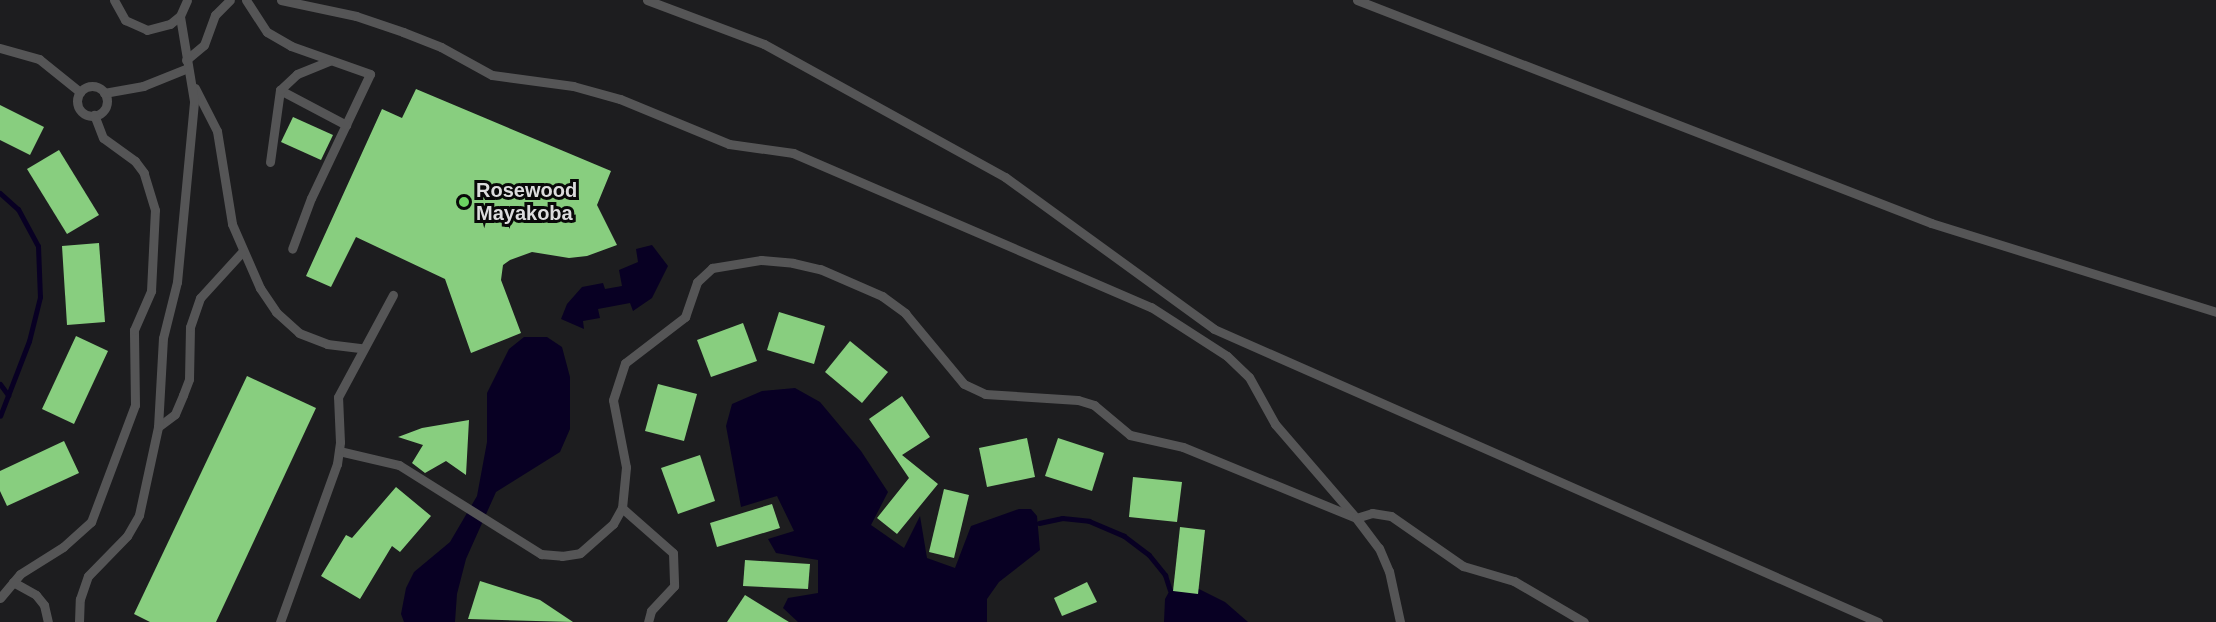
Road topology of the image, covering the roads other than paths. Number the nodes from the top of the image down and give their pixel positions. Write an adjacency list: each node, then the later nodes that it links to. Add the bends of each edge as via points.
1 (114, 0): 8 (lane, via 125,20 147,30 171,24)
2 (187, 0): 8 (lane)
3 (230, 0): 11 (lane, via 215,15 204,45)
4 (246, 0): 10 (lane, via 267,32)
5 (281, 0): 27 (lane, via 356,16 403,32 441,46 492,75 582,89 620,99 729,144 792,153 1151,307 1227,356 1248,377 1275,424)
6 (647, 0): 36 (lane, via 764,44 1005,177 1214,329)
7 (1358, 0): 22 (lane, via 1931,223)
8 (180, 16): 11 (lane)
9 (0, 48): 14 (lane, via 39,59)
10 (329, 61): 13 (lane, via 297,74); 17 (lane, via 370,74)
11 (187, 64): 12 (lane); 15 (lane, via 143,86)
12 (193, 86): 20 (lane, via 217,131 232,224); 24 (lane, via 193,127 177,282 163,338)
13 (280, 90): 17 (lane); 18 (lane)
14 (80, 92): 15 (lane, via 92,86); 16 (lane, via 78,106 84,113)
15 (104, 93): 16 (lane, via 105,107)
16 (94, 115): 28 (lane, via 103,138 135,161 144,173 155,210 151,291 134,330 135,405 91,522)
17 (346, 125): 19 (lane)
18 (270, 162)
19 (292, 249)
20 (242, 252): 23 (lane, via 276,312 299,333 327,344); 24 (lane, via 200,298 190,327 189,379 175,414)
21 (393, 295): 23 (lane)
22 (2216, 312)
23 (362, 348): 25 (lane, via 338,397)
24 (158, 427): 31 (lane, via 140,515 127,536 88,576 80,599)
25 (339, 451): 26 (lane, via 399,465 541,554 580,553 613,524); 32 (lane)
26 (622, 508): 27 (lane, via 626,467 613,400 625,363 685,317 697,282 712,268 761,260 820,269 882,296 905,313 964,384 985,394 1078,400 1094,405 1130,435 1183,447); 33 (lane, via 673,553 674,586 651,611)
27 (1356, 518): 34 (lane, via 1379,548 1389,571); 35 (lane, via 1372,513 1391,516 1463,566 1514,581)
28 (13, 582): 29 (lane); 30 (lane, via 36,595 44,605)
29 (0, 598)
30 (48, 622)
31 (79, 622)
32 (280, 622)
33 (648, 622)
34 (1400, 622)
35 (1584, 622)
36 (1878, 622)

